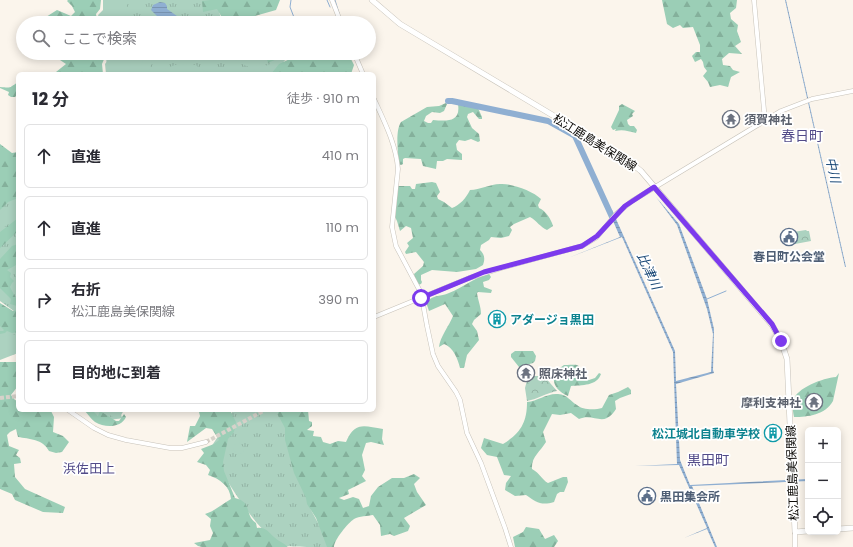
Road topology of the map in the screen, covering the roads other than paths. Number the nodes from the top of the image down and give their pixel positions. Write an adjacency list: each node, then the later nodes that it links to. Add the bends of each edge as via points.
1 (332, 0): 4 (street)
2 (372, 0): 10 (main road, 松江鹿島美保関線, via 400,24 626,159)
3 (754, 0): 9 (street)
4 (338, 16)
5 (357, 60): 6 (street)
6 (362, 72)
7 (853, 91): 9 (street, via 806,101 781,110)
8 (376, 104): 11 (street, via 394,146 397,161 392,227 396,246)
9 (765, 121): 10 (street)
10 (654, 187): 11 (street, via 632,201 597,236 582,246 484,272); 18 (main road, 松江鹿島美保関線, via 772,324 781,341 788,371)
11 (421, 298): 12 (street); 19 (street, via 433,354 460,400 466,433 484,469)
12 (376, 316)
13 (71, 412): 14 (street, via 94,428 126,440 170,448)
14 (206, 442)
15 (853, 528): 16 (main road)
16 (841, 529)
17 (805, 531): 18 (main road, 松江鹿島美保関線)
18 (794, 532): 20 (street)
19 (511, 547)
20 (795, 547)

